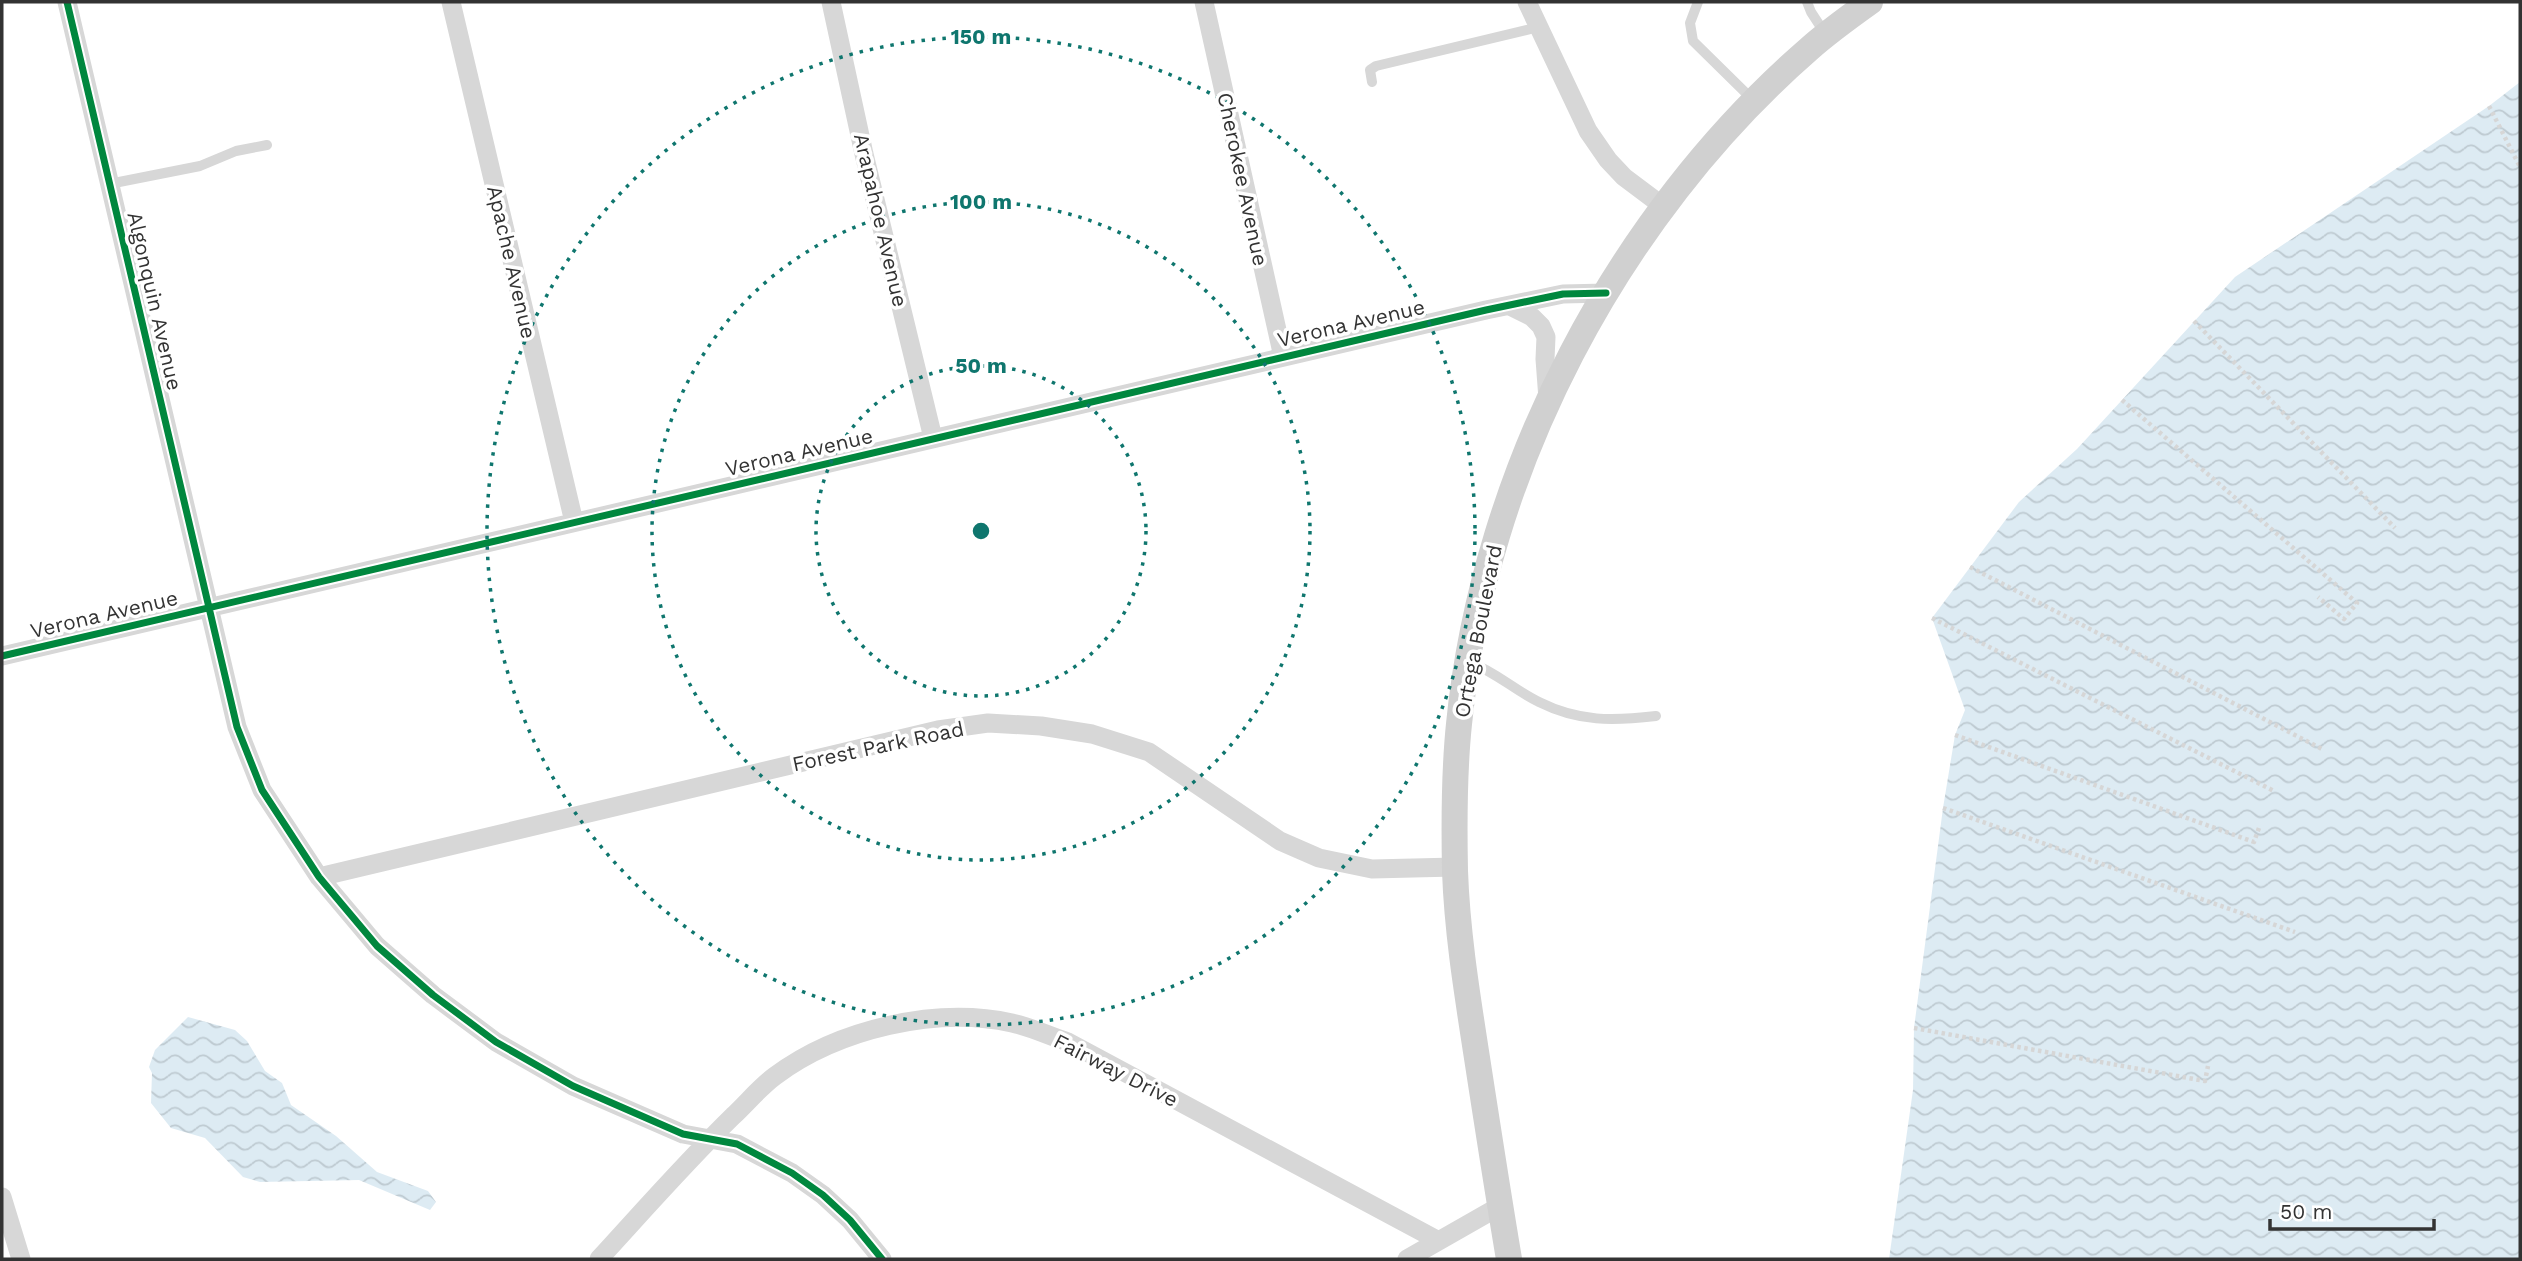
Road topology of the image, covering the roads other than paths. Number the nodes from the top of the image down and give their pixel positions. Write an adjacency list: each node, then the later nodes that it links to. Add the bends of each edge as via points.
1 (66, 2): 14 (street, Algonquin Avenue)
2 (451, 2): 21 (street, Apache Avenue)
3 (831, 2): 20 (street, Arapahoe Avenue)
4 (1204, 2): 18 (street, Cherokee Avenue)
5 (1527, 2): 9 (street)
6 (1698, 2): 12 (lane, via 1690,23 1693,41)
7 (1807, 2): 10 (lane)
8 (1870, 2): 10 (main road, Ortega Boulevard)
9 (1540, 27): 11 (lane, via 1376,66 1370,70); 15 (street, via 1588,131 1624,177)
10 (1826, 35): 12 (main road, Ortega Boulevard)
11 (1372, 82)
12 (1754, 101): 15 (main road, Ortega Boulevard)
13 (267, 145): 14 (lane, via 236,150 200,166)
14 (109, 184): 22 (street, Algonquin Avenue)
15 (1664, 207): 16 (main road, Ortega Boulevard)
16 (1606, 293): 17 (street, Verona Avenue, via 1563,294); 19 (main road, Ortega Boulevard)
17 (1510, 306): 18 (street, Verona Avenue); 19 (street, via 1532,317 1546,337)
18 (1283, 357): 20 (street, Verona Avenue)
19 (1548, 400): 24 (main road, Ortega Boulevard, via 1500,528 1481,594)
20 (933, 438): 21 (street, Verona Avenue)
21 (574, 523): 22 (street, Verona Avenue)
22 (209, 608): 23 (street, Verona Avenue); 27 (street, Algonquin Avenue, via 237,727 262,790)
23 (2, 656)
24 (1469, 662): 25 (lane, via 1539,702 1579,717 1618,721); 26 (main road, Ortega Boulevard, via 1459,725)
25 (1656, 716)
26 (1455, 867): 27 (street, Forest Park Road, via 1372,869 1319,858 1280,841 1149,752 1092,734 988,723 939,730); 30 (main road, Ortega Boulevard, via 1463,967)
27 (319, 877): 28 (street, Algonquin Avenue, via 377,946 496,1042 573,1086 683,1134)
28 (710, 1138): 31 (street, Fairway Drive, via 775,1076 814,1052 860,1033 905,1021 962,1018 1012,1023 1068,1042); 33 (street, Fairway Drive); 34 (street, Algonquin Avenue, via 737,1144 792,1173 850,1220)
29 (2, 1197): 32 (street)
30 (1500, 1206): 31 (street); 36 (main road, Ortega Boulevard)
31 (1439, 1241): 35 (street)
32 (21, 1259)
33 (599, 1259)
34 (882, 1259)
35 (1407, 1259)
36 (1509, 1259)

